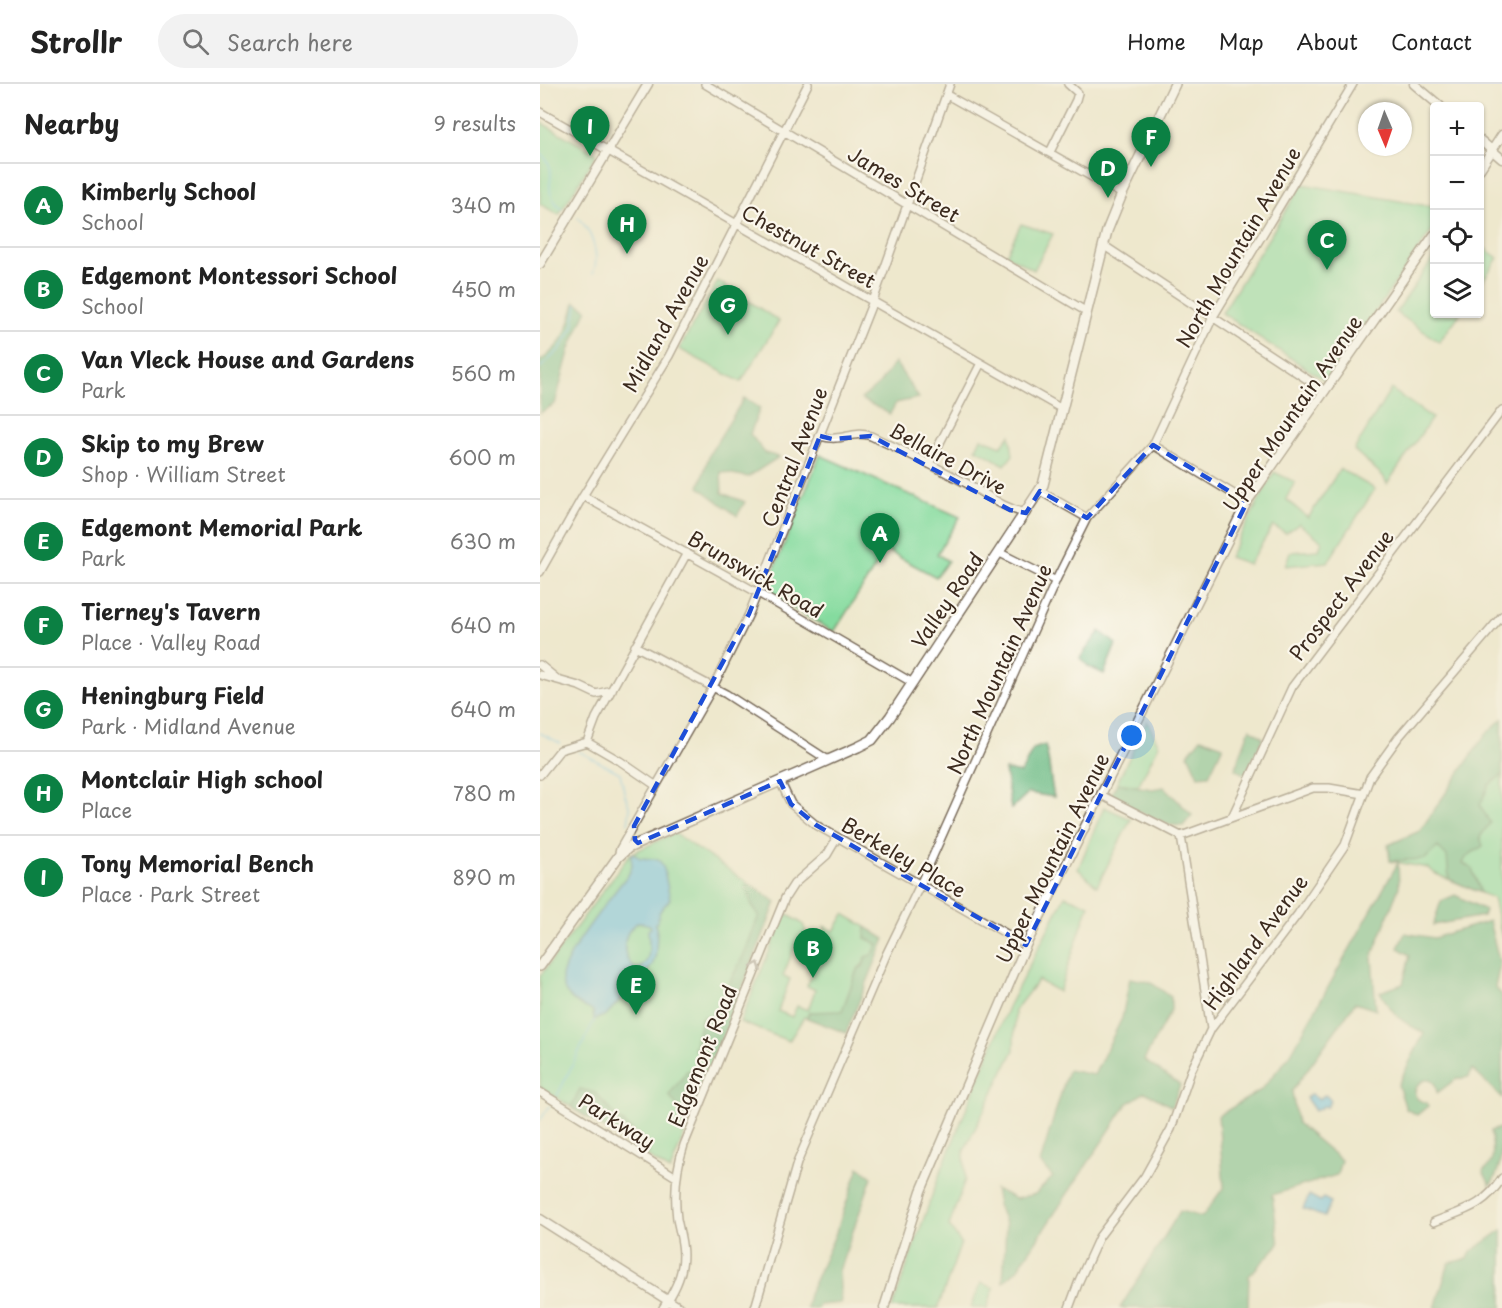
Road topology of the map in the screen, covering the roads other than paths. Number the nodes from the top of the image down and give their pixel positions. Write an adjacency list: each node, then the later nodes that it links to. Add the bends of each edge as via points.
1 (648, 84): 16 (street)
2 (705, 84): 12 (street, James Street)
3 (808, 84): 12 (street, Midland Avenue)
4 (950, 84): 9 (street, Central Avenue)
5 (1068, 84): 17 (street, via 1078,93)
6 (1175, 84): 20 (main road, Valley Road)
7 (1353, 84): 28 (street, North Mountain Avenue)
8 (1414, 84): 10 (street)
9 (947, 95): 17 (street); 21 (street, Central Avenue)
10 (1435, 102)
11 (540, 112): 16 (street, Chestnut Street)
12 (784, 132): 21 (street, James Street); 22 (street, Midland Avenue)
13 (1502, 135): 15 (street)
14 (1484, 144): 15 (street)
15 (1492, 150): 18 (street); 19 (street)
16 (608, 151): 22 (street, Chestnut Street); 25 (street)
17 (1050, 152): 20 (street)
18 (1502, 159)
19 (1484, 162)
20 (1122, 194): 24 (main road, Valley Road)
21 (908, 205): 26 (street, Central Avenue); 27 (street, James Street)
22 (737, 224): 26 (street, Chestnut Street); 37 (street, Midland Avenue, via 669,356)
23 (1430, 240): 30 (street, Upper Mountain Avenue)
24 (1103, 245): 27 (main road, Valley Road); 28 (street)
25 (540, 264)
26 (873, 301): 29 (street, Chestnut Street); 33 (street, Central Avenue)
27 (1087, 312): 31 (main road, Valley Road)
28 (1213, 317): 30 (street); 34 (street, North Mountain Avenue)
29 (981, 363): 31 (street, Chestnut Street); 35 (street)
30 (1325, 391): 38 (street, Upper Mountain Avenue)
31 (1062, 409): 36 (main road, Valley Road)
32 (1502, 410): 63 (street, Prospect Avenue, via 1292,687)
33 (820, 436): 35 (street, Bellaire Drive, via 840,439 861,433); 45 (street, Central Avenue)
34 (1153, 445): 38 (street); 40 (street, North Mountain Avenue)
35 (929, 464): 39 (street, Bellaire Drive, via 1000,505)
36 (1040, 491): 39 (main road, Valley Road); 40 (street)
37 (583, 496): 41 (street, Brunswick Road); 43 (street, Midland Avenue)
38 (1246, 502): 62 (street, Upper Mountain Avenue)
39 (1026, 513): 42 (main road, Valley Road)
40 (1087, 518): 44 (street, North Mountain Avenue)
41 (687, 553): 45 (street, Brunswick Road); 47 (street)
42 (1000, 553): 44 (street); 51 (main road, Valley Road)
43 (540, 572)
44 (1056, 581): 69 (street, North Mountain Avenue)
45 (758, 593): 51 (street, Brunswick Road); 52 (street, Central Avenue)
46 (1502, 616): 61 (street, Highland Avenue, via 1398,738 1370,777)
47 (635, 646): 52 (street); 53 (street)
48 (540, 665): 50 (street)
49 (540, 675): 50 (street)
50 (556, 679): 54 (street)
51 (913, 684): 57 (main road, Valley Road, via 872,740)
52 (712, 687): 57 (street); 60 (street, Central Avenue)
53 (612, 690): 54 (street); 55 (street)
54 (596, 694): 55 (street)
55 (600, 711): 56 (street)
56 (587, 742): 58 (street, via 560,750); 60 (street)
57 (828, 760): 59 (main road, Valley Road)
58 (540, 774)
59 (780, 781): 66 (street, Berkeley Place, via 795,808); 67 (main road, Valley Road)
60 (655, 785): 64 (street, Central Avenue)
61 (1364, 794): 63 (street, via 1312,788); 72 (street, Highland Avenue, via 1345,845)
62 (1101, 795): 65 (street); 70 (street, Upper Mountain Avenue)
63 (1232, 816): 65 (street)
64 (634, 826): 67 (street, via 633,836); 68 (street, Central Avenue)
65 (1181, 836): 72 (street)
66 (837, 838): 69 (street, Berkeley Place); 74 (street, Edgemont Road, one-way to 66, via 688,1133 785,898 794,884 827,855)
67 (638, 843): 68 (main road, Valley Road)
68 (618, 857): 71 (main road, Valley Road)
69 (920, 885): 70 (street, Berkeley Place); 80 (street, North Mountain Avenue, via 797,1163)
70 (1026, 945): 81 (street, Upper Mountain Avenue, via 921,1191)
71 (540, 966)
72 (1211, 1029): 82 (street, Highland Avenue, via 1171,1129 1145,1176 1099,1237)
73 (540, 1092): 74 (street, Parkway)
74 (676, 1177): 78 (street, Edgemont Road, via 682,1265)
75 (1502, 1178): 77 (street, via 1479,1204)
76 (540, 1219): 78 (street)
77 (1434, 1222)
78 (666, 1304): 79 (street)
79 (680, 1308)
80 (755, 1308)
81 (884, 1308)
82 (1069, 1308)

